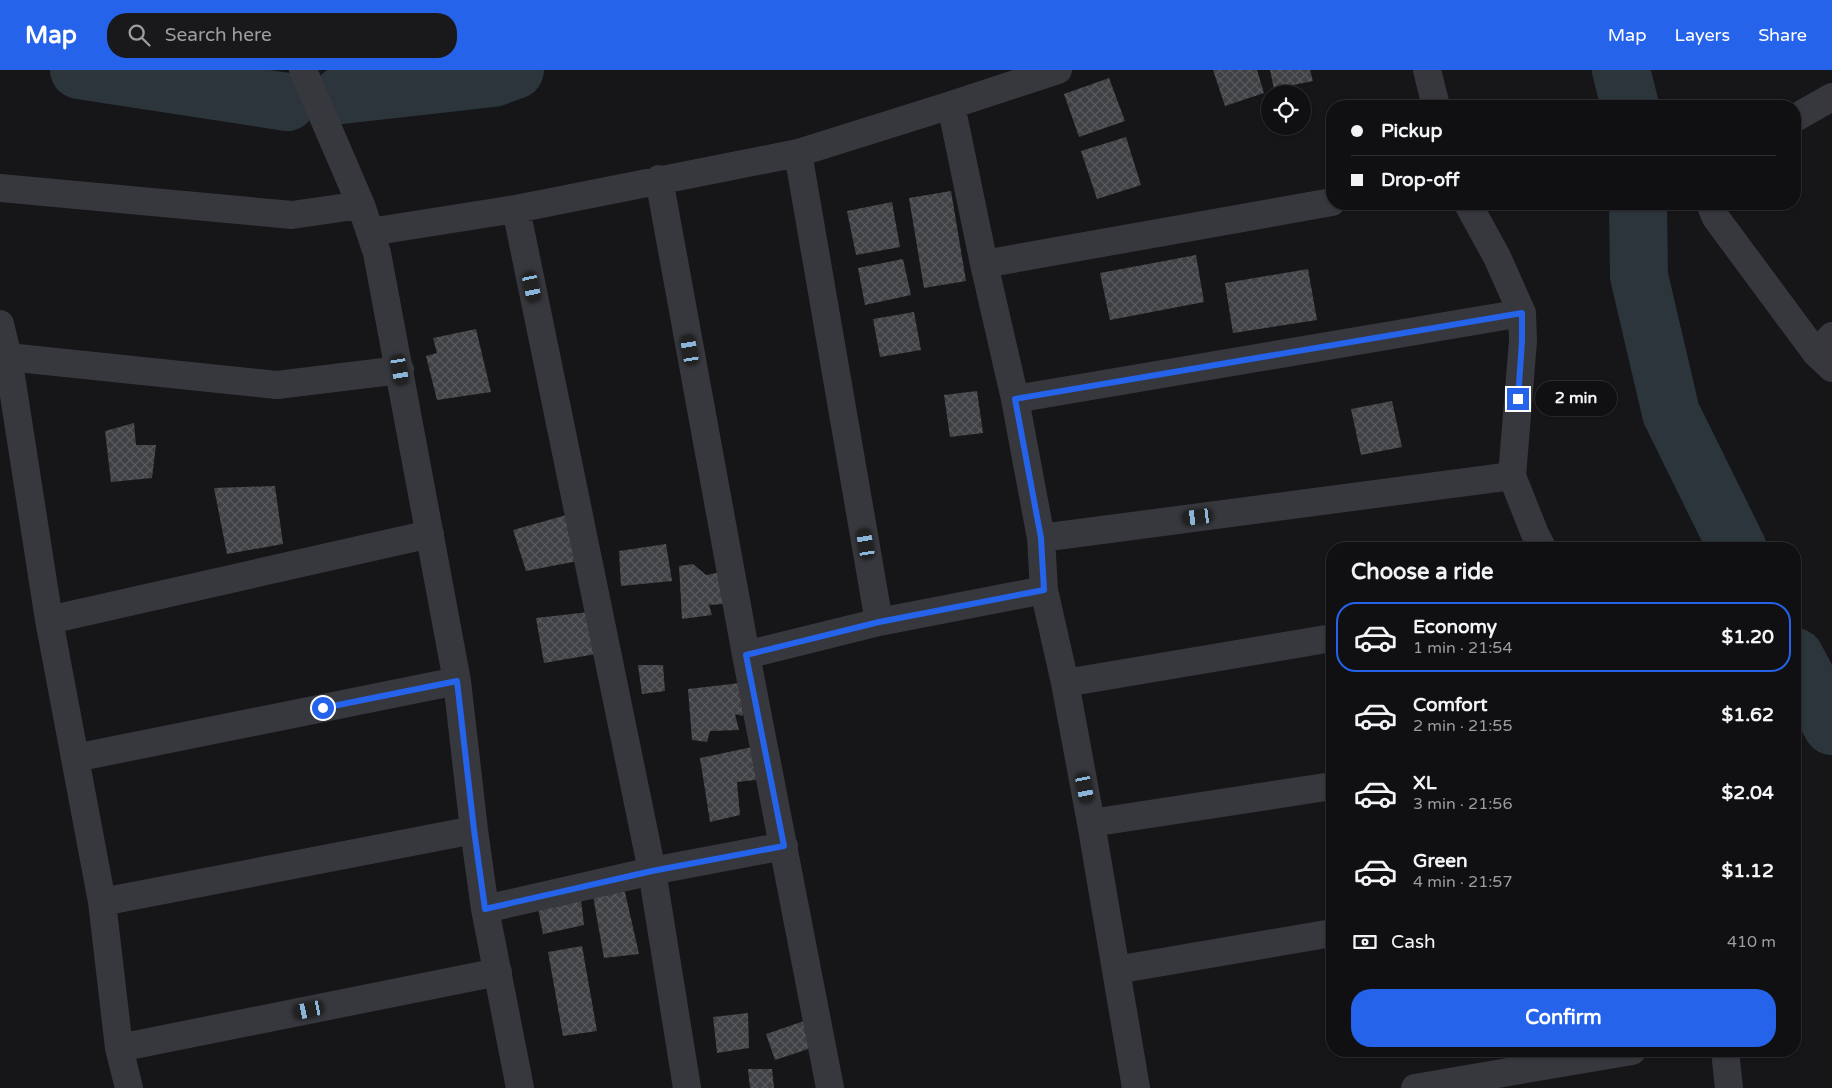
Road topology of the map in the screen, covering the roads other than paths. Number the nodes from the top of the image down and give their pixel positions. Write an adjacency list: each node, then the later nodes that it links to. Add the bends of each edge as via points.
1 (303, 70): 12 (street)
2 (1058, 70): 6 (street)
3 (1427, 70): 5 (street)
4 (1832, 97): 7 (street)
5 (1434, 100)
6 (952, 105): 8 (street); 17 (street)
7 (1801, 115)
8 (798, 153): 9 (street); 30 (street)
9 (659, 179): 13 (street); 32 (street)
10 (0, 188): 12 (street, via 292,215)
11 (1326, 203): 17 (street)
12 (361, 205): 16 (street)
13 (516, 209): 16 (street); 40 (street)
14 (1471, 210): 18 (street)
15 (1713, 210): 20 (street)
16 (370, 232): 22 (street)
17 (984, 264): 23 (street)
18 (1522, 313): 23 (street); 24 (street)
19 (0, 324): 21 (street)
20 (1827, 352)
21 (8, 356): 22 (street, via 277,385); 29 (street)
22 (400, 370): 25 (street)
23 (1015, 399): 26 (street)
24 (1512, 476): 26 (street); 27 (street)
25 (430, 534): 29 (street); 33 (street)
26 (1041, 538): 28 (street)
27 (1539, 542)
28 (1044, 590): 30 (street); 34 (street)
29 (49, 620): 35 (street)
30 (879, 622): 32 (street)
31 (1326, 639): 34 (street)
32 (746, 655): 39 (street)
33 (457, 681): 35 (street); 38 (street)
34 (1065, 683): 37 (street)
35 (74, 758): 41 (street)
36 (1326, 787): 37 (street)
37 (1091, 823): 44 (street)
38 (474, 830): 41 (street); 42 (street)
39 (784, 846): 40 (street); 52 (street)
40 (652, 871): 42 (street); 51 (street)
41 (102, 902): 46 (street)
42 (485, 909): 45 (street)
43 (1326, 934): 44 (street)
44 (1116, 970): 53 (street)
45 (498, 972): 46 (street); 50 (street)
46 (120, 1048): 49 (street)
47 (1597, 1057): 54 (street)
48 (1726, 1057): 55 (street)
49 (129, 1088)
50 (520, 1088)
51 (687, 1088)
52 (830, 1088)
53 (1136, 1088)
54 (1415, 1088)
55 (1729, 1088)

